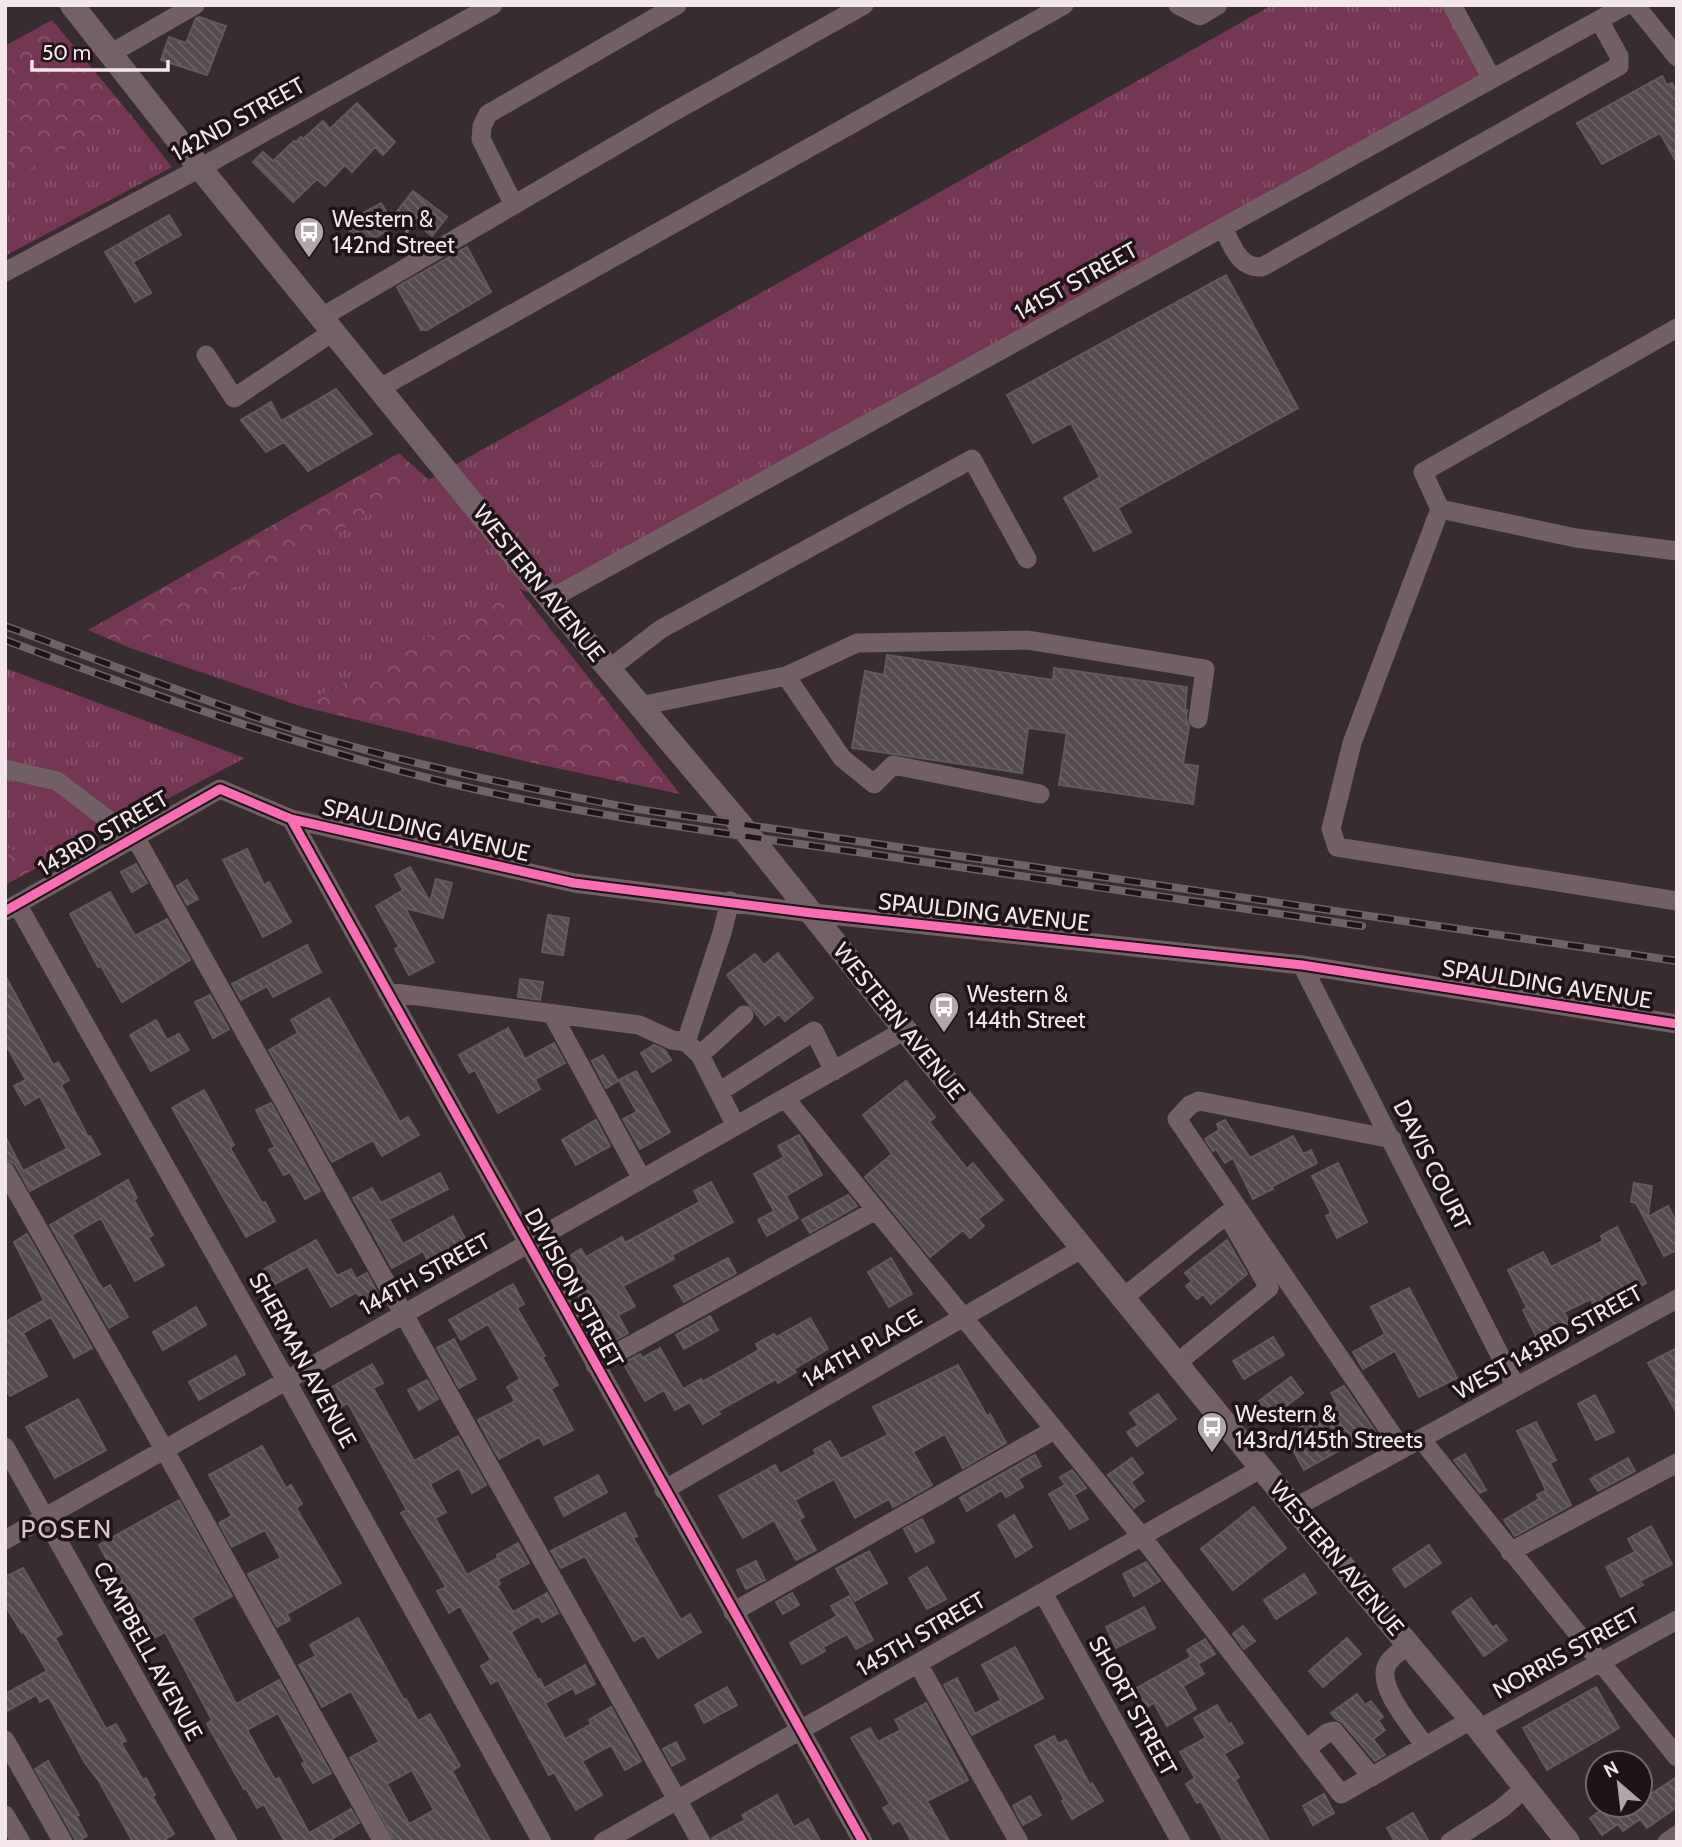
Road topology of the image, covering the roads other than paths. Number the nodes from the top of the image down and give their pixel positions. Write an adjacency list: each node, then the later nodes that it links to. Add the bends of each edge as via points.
1 (72, 5): 13 (main road, WESTERN AVENUE)
2 (195, 5): 13 (street)
3 (493, 5): 16 (street, 142ND STREET)
4 (677, 5): 17 (street, via 488,114 481,139)
5 (864, 5): 17 (street)
6 (1064, 5): 23 (street)
7 (1178, 5): 8 (street, via 1200,16)
8 (1218, 5)
9 (1452, 5): 15 (street)
10 (1626, 5): 12 (street, 141ST STREET)
11 (1635, 5): 14 (street)
12 (1599, 20): 15 (street, 141ST STREET); 18 (street, via 1619,56 1619,66 1262,267 1241,262)
13 (110, 54): 16 (main road, WESTERN AVENUE)
14 (1677, 57)
15 (1492, 79): 18 (street, 141ST STREET)
16 (200, 168): 19 (street, 142ND STREET); 20 (main road, WESTERN AVENUE)
17 (514, 205): 20 (street)
18 (1223, 228): 27 (street, 141ST STREET)
19 (5, 272)
20 (328, 324): 22 (street, via 234,398); 23 (main road, WESTERN AVENUE)
21 (1677, 328): 24 (street, via 1423,472)
22 (206, 355)
23 (380, 388): 27 (main road, WESTERN AVENUE)
24 (1440, 509): 25 (street, via 1576,538); 37 (street, via 1352,743 1331,829 1337,847)
25 (1677, 551)
26 (1027, 559): 28 (street, via 972,459 661,629)
27 (550, 599): 28 (main road, WESTERN AVENUE)
28 (609, 669): 30 (main road, WESTERN AVENUE)
29 (786, 676): 30 (street); 31 (street, via 856,643 1028,640 1205,669); 33 (street, via 842,758 874,784 893,765)
30 (640, 706): 39 (main road, WESTERN AVENUE)
31 (1198, 719)
32 (5, 769): 35 (street, via 57,781)
33 (1040, 794)
34 (291, 819): 35 (street, 143RD STREET, via 220,789); 36 (street, SPAULDING AVENUE, via 574,883); 41 (street, DIVISION STREET)
35 (135, 837): 38 (street, 143RD STREET); 59 (street)
36 (730, 901): 39 (street, SPAULDING AVENUE); 46 (street)
37 (1677, 901)
38 (11, 908): 63 (street, SHERMAN AVENUE)
39 (812, 914): 40 (street, SPAULDING AVENUE); 45 (main road, WESTERN AVENUE)
40 (1303, 965): 44 (street, SPAULDING AVENUE); 51 (street, DAVIS COURT)
41 (387, 992): 42 (street); 55 (street, DIVISION STREET)
42 (552, 1014): 46 (street, via 639,1026); 53 (street)
43 (744, 1015): 46 (street)
44 (1677, 1024)
45 (905, 1030): 47 (street, 144TH STREET); 56 (main road, WESTERN AVENUE)
46 (693, 1048): 48 (street)
47 (834, 1070): 48 (street, via 814,1031); 49 (street, 144TH STREET)
48 (719, 1092): 50 (street)
49 (785, 1098): 50 (street, 144TH STREET); 54 (street)
50 (736, 1126): 53 (street, 144TH STREET)
51 (1392, 1139): 64 (street, DAVIS COURT); 68 (street, via 1199,1101 1177,1119)
52 (5, 1171): 69 (street)
53 (642, 1179): 55 (street, 144TH STREET)
54 (876, 1210): 60 (street); 62 (street)
55 (527, 1244): 59 (street, 144TH STREET); 62 (street, DIVISION STREET)
56 (1083, 1248): 57 (main road, WESTERN AVENUE); 60 (street, 144TH PLACE)
57 (1123, 1298): 61 (main road, WESTERN AVENUE); 61 (street, via 1227,1214 1269,1288)
58 (1677, 1299): 64 (street, WEST 143RD STREET)
59 (404, 1314): 63 (street, 144TH STREET); 92 (street)
60 (964, 1318): 65 (street); 72 (street, 144TH PLACE)
61 (1177, 1363): 71 (main road, WESTERN AVENUE)
62 (595, 1365): 72 (street, DIVISION STREET)
63 (286, 1380): 69 (street, 144TH STREET); 99 (street, SHERMAN AVENUE)
64 (1516, 1387): 66 (street, WEST 143RD STREET)
65 (1054, 1430): 75 (street); 79 (street)
66 (1421, 1439): 68 (street, WEST 143RD STREET); 77 (street)
67 (5, 1447): 74 (street, CAMPBELL AVENUE)
68 (1402, 1449): 73 (street, WEST 143RD STREET)
69 (164, 1450): 74 (street, 144TH STREET); 98 (street)
70 (1677, 1463): 77 (street)
71 (1262, 1468): 73 (main road, WESTERN AVENUE); 75 (street, 145TH STREET)
72 (664, 1490): 79 (street, DIVISION STREET)
73 (1294, 1508): 81 (main road, WESTERN AVENUE)
74 (45, 1517): 76 (street, 144TH STREET); 97 (street, CAMPBELL AVENUE)
75 (1142, 1537): 78 (street, 145TH STREET); 88 (street)
76 (5, 1540)
77 (1510, 1552): 82 (street)
78 (1043, 1593): 83 (street, 145TH STREET); 104 (street, SHORT STREET)
79 (733, 1612): 85 (street, DIVISION STREET)
80 (1677, 1620): 82 (street, NORRIS STREET)
81 (1409, 1645): 84 (main road, WESTERN AVENUE); 87 (street, via 1388,1662 1386,1686)
82 (1600, 1663): 84 (street, NORRIS STREET); 89 (street)
83 (918, 1664): 85 (street, 145TH STREET); 103 (street)
84 (1475, 1725): 87 (street, NORRIS STREET); 91 (main road, WESTERN AVENUE)
85 (800, 1731): 92 (street, 145TH STREET); 102 (street, DIVISION STREET)
86 (5, 1740): 96 (street)
87 (1425, 1746): 90 (street, NORRIS STREET)
88 (1306, 1749): 90 (street, NORRIS STREET, via 1341,1794); 90 (street, via 1334,1731)
89 (1677, 1757)
90 (1372, 1777)
91 (1525, 1788): 105 (street); 106 (main road, WESTERN AVENUE)
92 (678, 1801): 100 (street, 145TH STREET); 101 (street)
93 (5, 1815): 95 (street)
94 (1677, 1835): 107 (street)
95 (21, 1842)
96 (64, 1842)
97 (228, 1842)
98 (383, 1842)
99 (542, 1842)
100 (603, 1842)
101 (701, 1842)
102 (863, 1842)
103 (1019, 1842)
104 (1181, 1842)
105 (1450, 1842)
106 (1568, 1842)
107 (1667, 1842)

